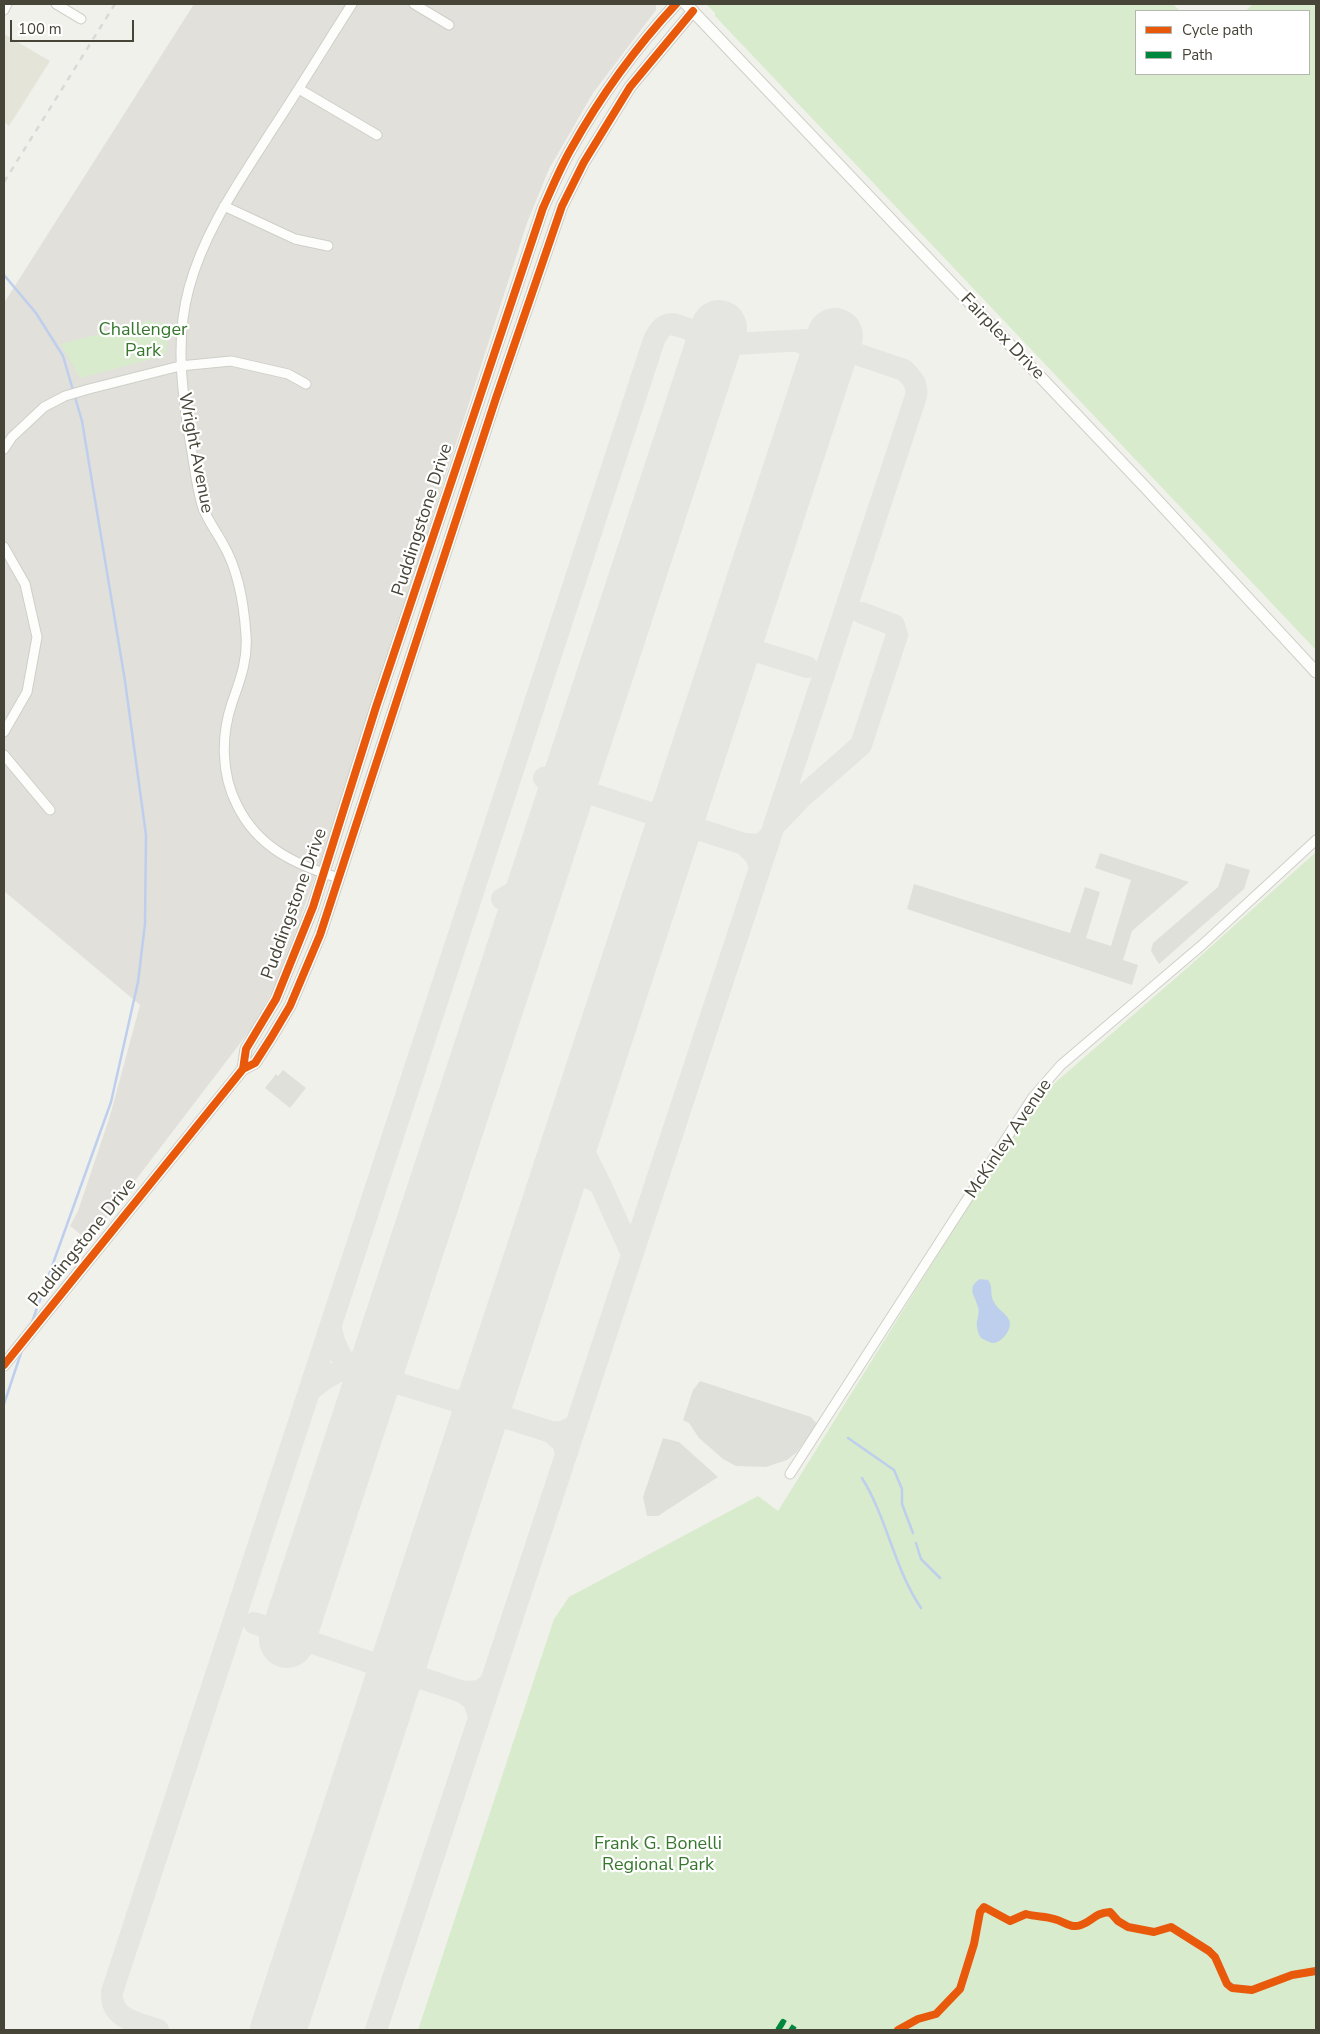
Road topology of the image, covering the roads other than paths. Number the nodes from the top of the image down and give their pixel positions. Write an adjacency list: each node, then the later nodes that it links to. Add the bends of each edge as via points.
1 (8, 4): 7 (street)
2 (56, 4): 8 (street)
3 (352, 4): 10 (street, Wright Avenue)
4 (414, 4): 9 (street)
5 (676, 4): 23 (street, Puddingstone Drive, via 620,72 592,113 543,208 376,707)
6 (690, 7): 18 (street, Fairplex Drive, via 1146,487); 24 (street, Puddingstone Drive, via 630,88 584,162 562,206)
7 (4, 10)
8 (81, 19)
9 (449, 25)
10 (299, 89): 11 (street); 12 (street, Wright Avenue)
11 (377, 135)
12 (224, 206): 13 (street, via 295,239); 14 (street, Wright Avenue, via 199,256 188,290)
13 (328, 246)
14 (180, 366): 15 (street, via 231,361 288,374); 16 (street, via 65,396 44,407 12,437); 23 (street, Wright Avenue, via 202,505 233,564 245,621 247,640 243,672 227,722 224,746 229,782 236,804 257,834 294,862)
15 (306, 384)
16 (4, 450)
17 (4, 547): 19 (street, via 25,584 37,637 27,692)
18 (1316, 672)
19 (4, 732)
20 (4, 755): 21 (street)
21 (50, 810)
22 (1316, 840): 27 (street, McKinley Avenue, via 1046,1081)
23 (324, 873): 24 (street, Wright Avenue); 25 (street, Puddingstone Drive, via 289,970 246,1049)
24 (339, 878): 25 (street, Puddingstone Drive, via 320,935 290,1006 255,1063)
25 (243, 1069): 26 (street, Puddingstone Drive)
26 (4, 1365)
27 (790, 1474)

